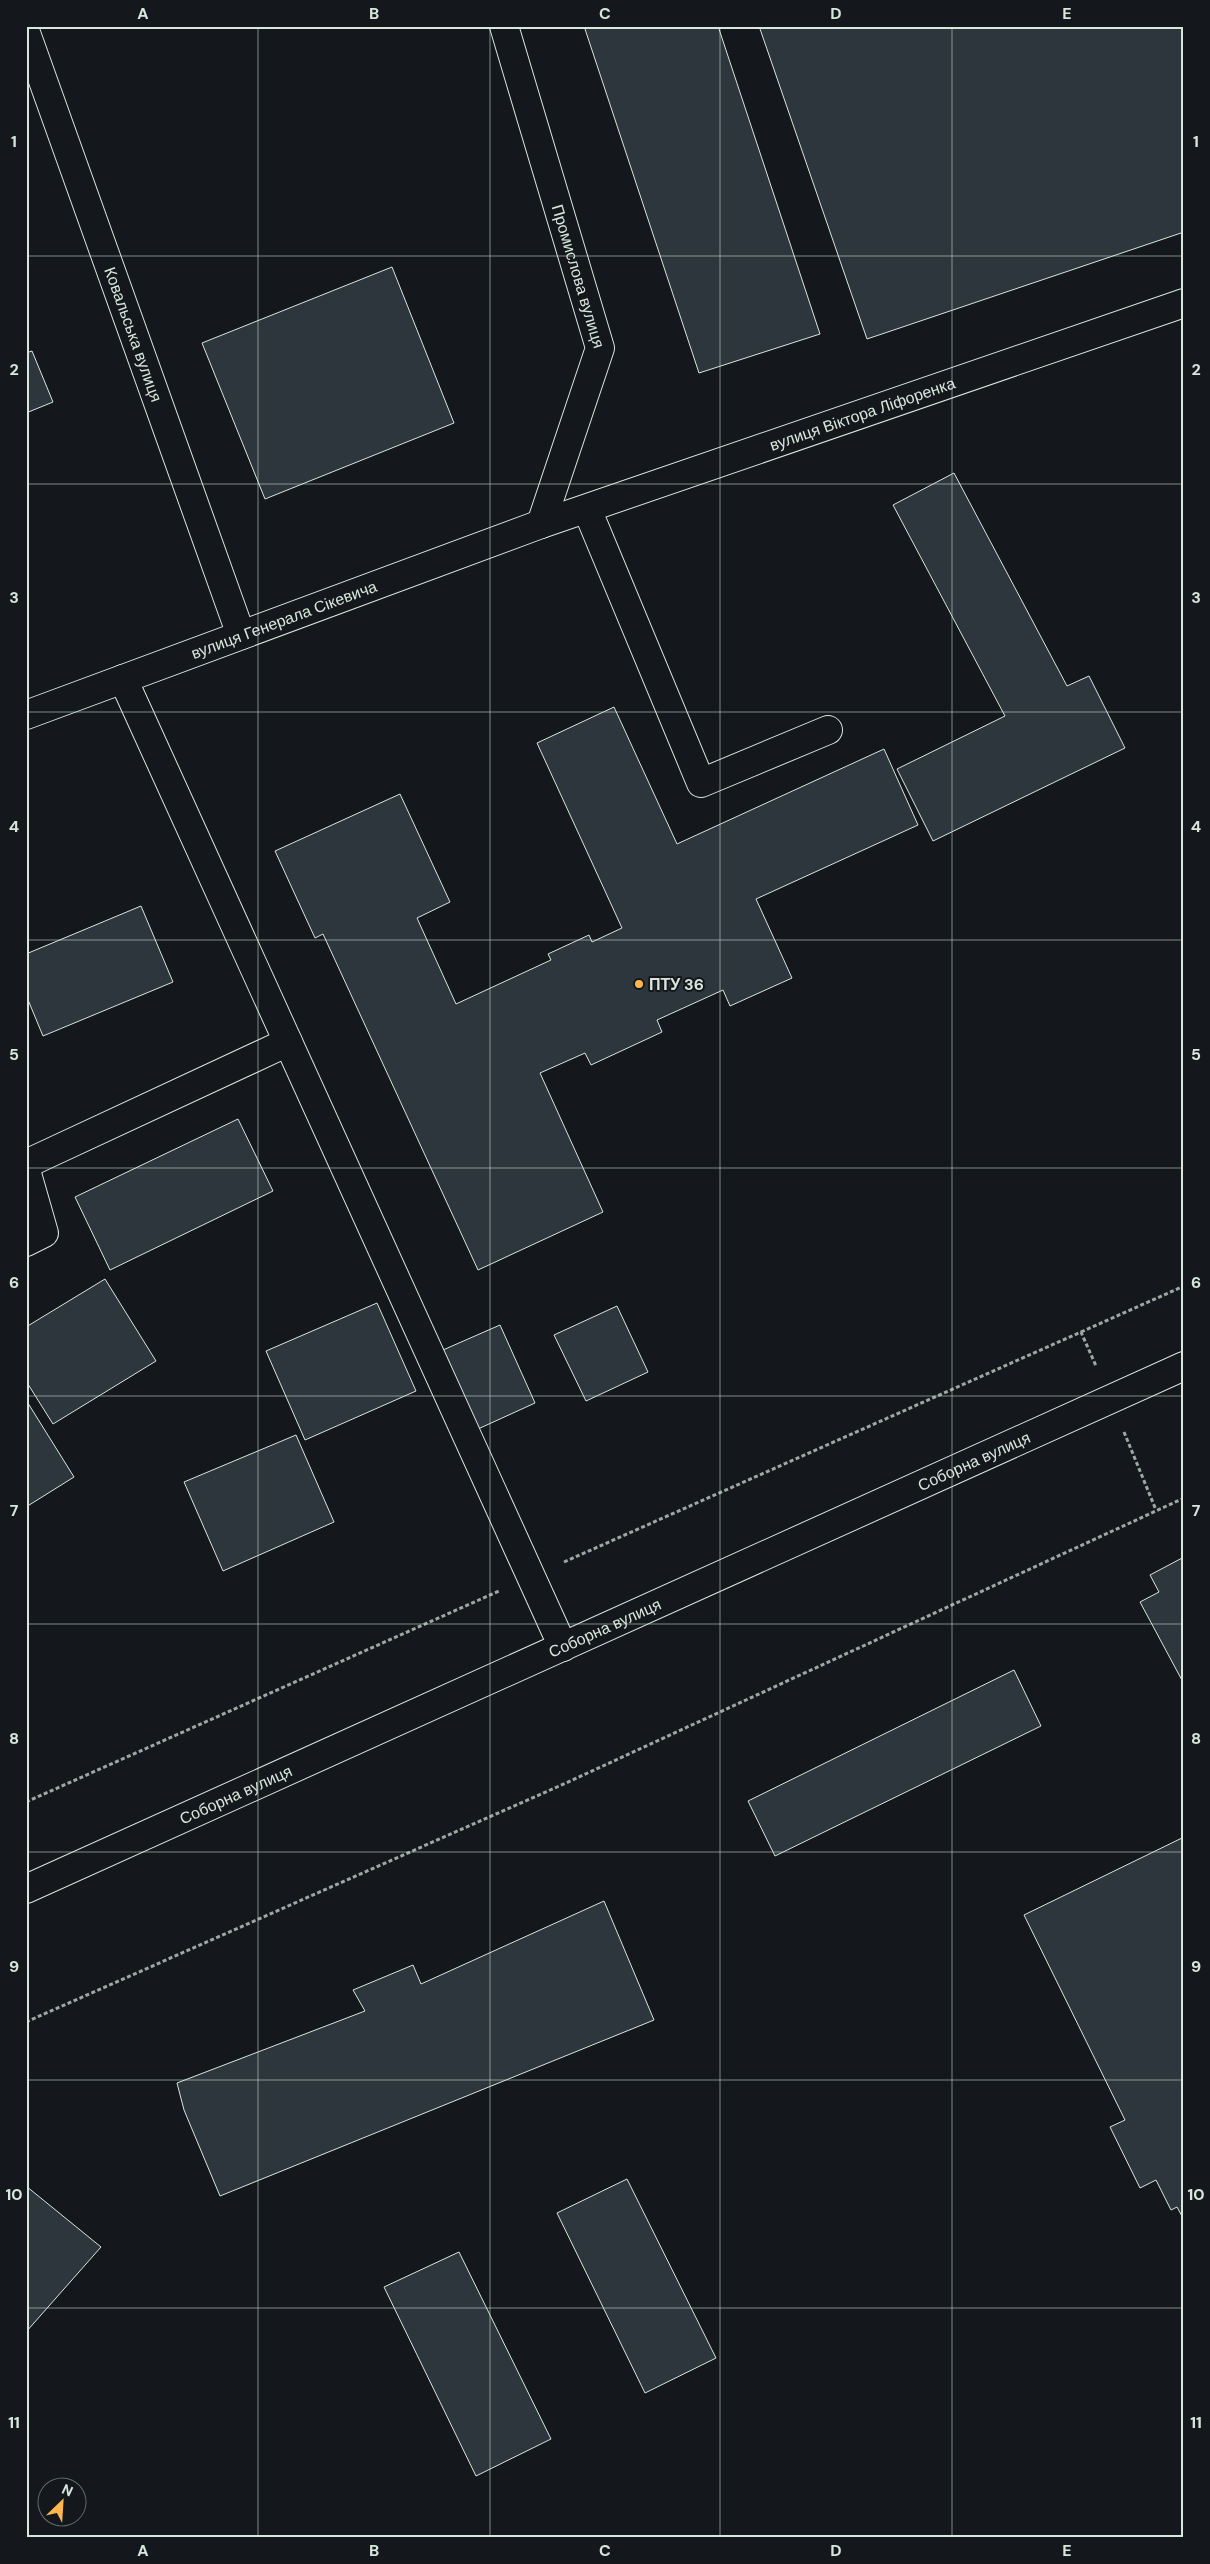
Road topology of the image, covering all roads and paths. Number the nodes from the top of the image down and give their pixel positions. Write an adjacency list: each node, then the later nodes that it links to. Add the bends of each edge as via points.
1 (504, 26): 5 (street, Промислова вулиця, via 600,348)
2 (26, 33): 6 (street, Ковальська вулиця)
3 (1184, 303): 4 (street, вулиця Віктора Ліфоренка)
4 (587, 509): 5 (street, вулиця Віктора Ліфоренка); 9 (street, via 701,783)
5 (541, 524): 6 (street, вулиця Генерала Сікевича)
6 (241, 635): 7 (street, вулиця Генерала Сікевича)
7 (123, 679): 8 (street, вулиця Генерала Сікевича); 10 (street)
8 (26, 715)
9 (828, 730)
10 (288, 1042): 11 (street); 20 (street)
11 (26, 1164)
12 (26, 1170): 13 (street, via 44,1233)
13 (26, 1242)
14 (1184, 1286): 15 (path)
15 (1081, 1332): 17 (path); 20 (path)
16 (1184, 1366): 17 (street, Соборна вулиця)
17 (1110, 1399): 19 (path); 21 (street, Соборна вулиця)
18 (1184, 1498): 19 (path)
19 (1156, 1510): 24 (path, via 566,1783)
20 (531, 1577): 21 (street); 22 (path)
21 (562, 1647): 23 (street, Соборна вулиця)
22 (26, 1802)
23 (26, 1889)
24 (26, 2022)

